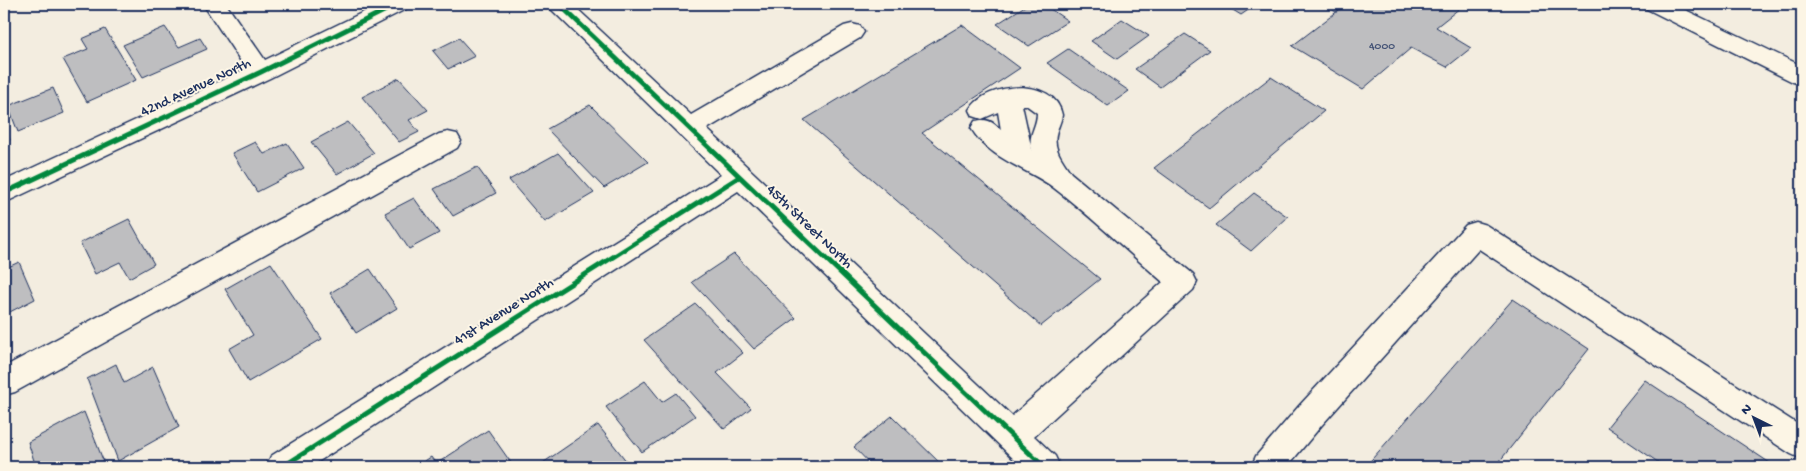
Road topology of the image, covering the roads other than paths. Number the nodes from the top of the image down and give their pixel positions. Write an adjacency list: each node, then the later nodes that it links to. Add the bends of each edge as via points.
1 (214, 4): 6 (street)
2 (398, 4): 6 (street, 42nd Avenue North)
3 (559, 4): 9 (street, 45th Street North)
4 (1655, 4): 7 (street)
5 (852, 32): 9 (street)
6 (261, 72): 14 (street, 42nd Avenue North)
7 (1800, 72)
8 (1013, 96): 11 (street, via 1009,107); 11 (street, via 993,102 983,119 993,139); 13 (street, via 1037,99 1048,110 1050,118 1042,137 1046,157)
9 (689, 128): 12 (street, 45th Street North)
10 (448, 141): 15 (street)
11 (1019, 155): 13 (street)
12 (739, 177): 16 (street, 45th Street North); 18 (street, 41st Avenue North)
13 (1062, 180): 16 (street, via 1183,282)
14 (4, 193)
15 (4, 382)
16 (1011, 437): 19 (street, 45th Street North)
17 (1802, 444): 20 (street, via 1476,234)
18 (282, 467)
19 (1044, 467)
20 (1267, 467)

